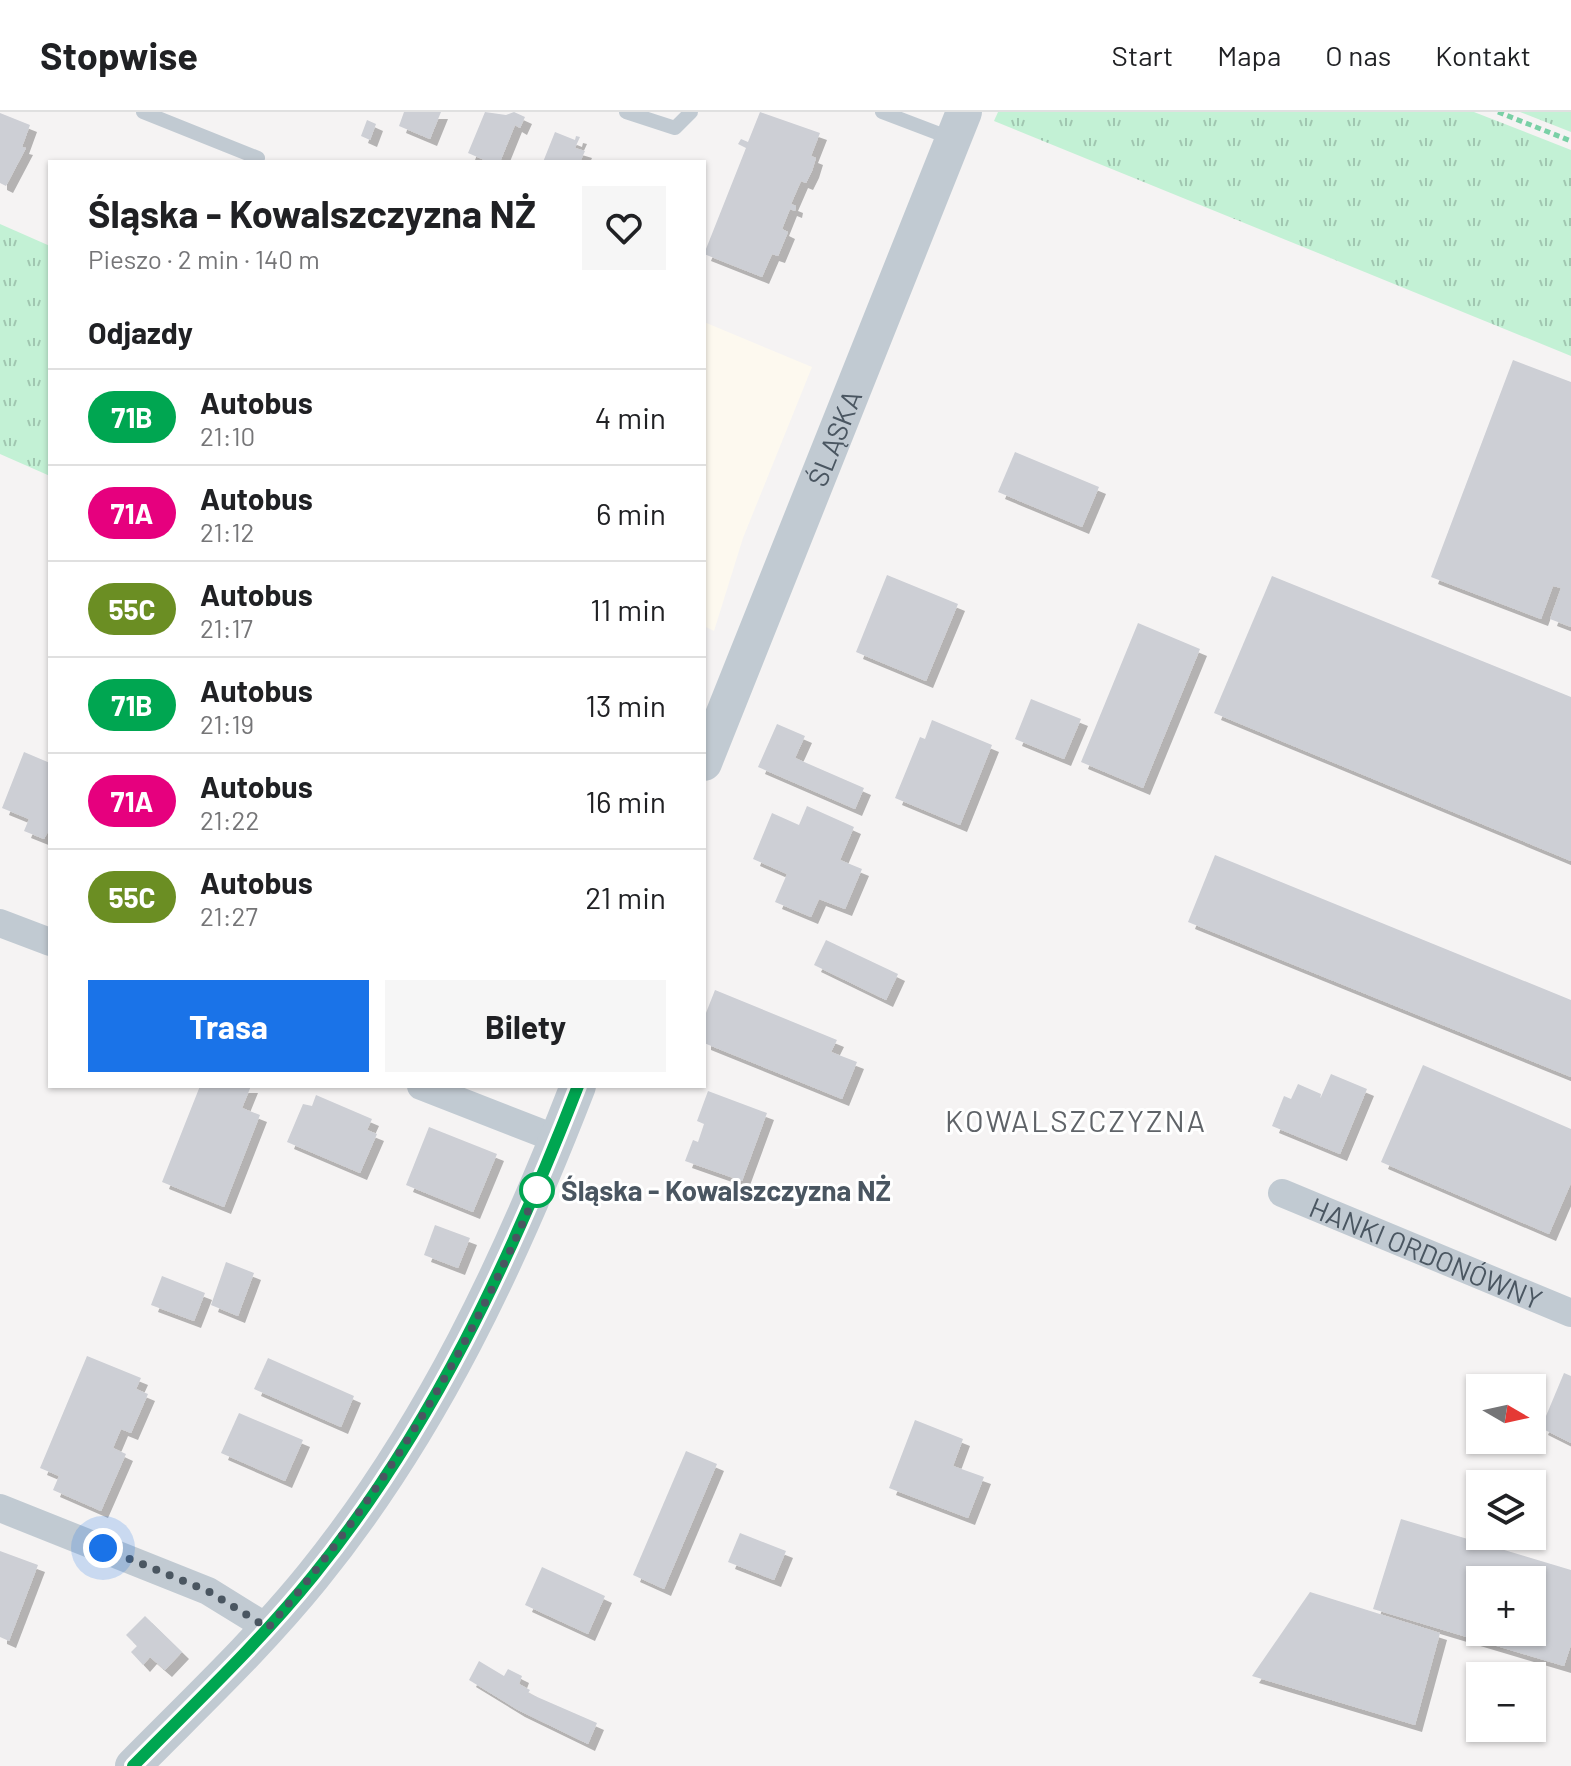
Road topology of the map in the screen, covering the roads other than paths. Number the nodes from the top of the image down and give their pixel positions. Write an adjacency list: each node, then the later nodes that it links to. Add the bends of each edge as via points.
1 (143, 112): 6 (lane)
2 (626, 112): 3 (lane, via 675,128)
3 (691, 112)
4 (882, 112): 5 (lane)
5 (959, 126): 7 (street, ŚLĄSKA)
6 (258, 158)
7 (706, 758)
8 (0, 923): 9 (street)
9 (48, 941)
10 (426, 1088): 12 (street)
11 (577, 1088): 12 (street)
12 (557, 1139): 16 (street, via 500,1275 431,1405 355,1521)
13 (1282, 1193): 14 (street, HANKI ORDONÓWNY)
14 (1571, 1313)
15 (0, 1508): 16 (street, via 208,1591)
16 (268, 1628): 17 (street)
17 (133, 1766)

